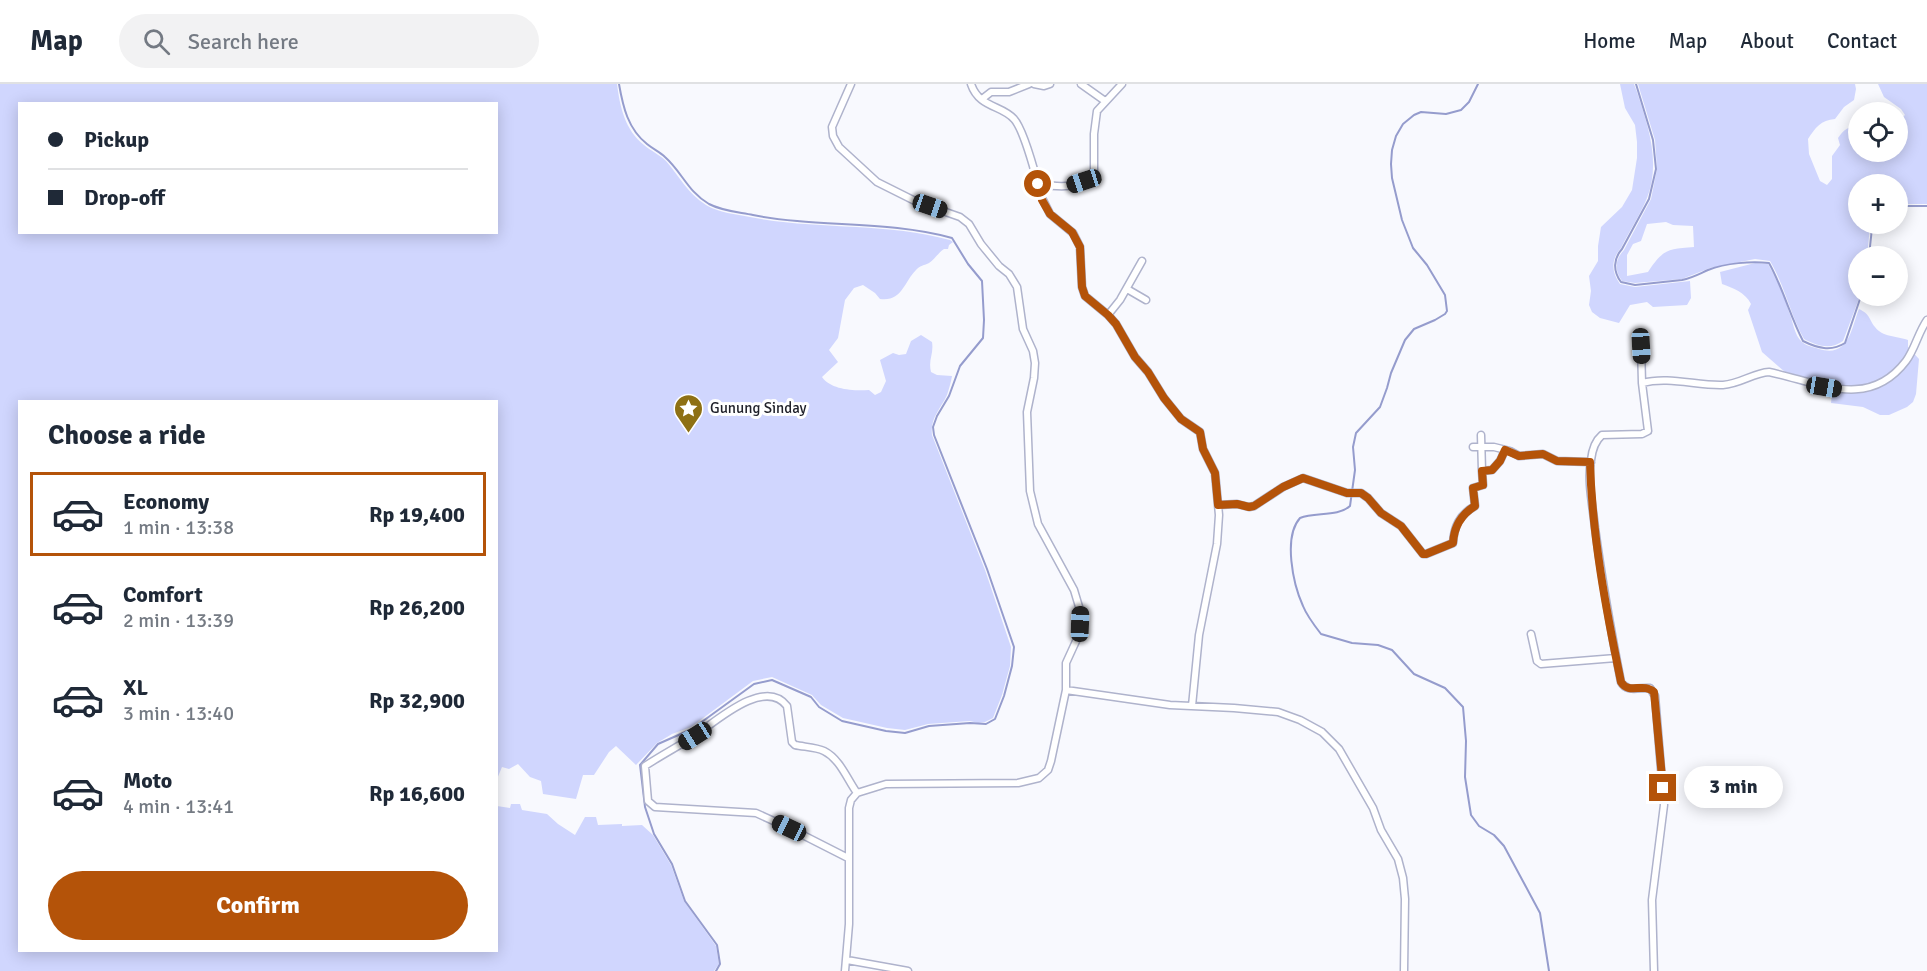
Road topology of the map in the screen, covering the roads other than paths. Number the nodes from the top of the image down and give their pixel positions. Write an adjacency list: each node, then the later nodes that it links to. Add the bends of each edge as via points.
1 (851, 84): 27 (street, via 832,127 839,147 878,182 969,224 1017,287 1023,328 1035,363 1028,412 1030,491 1035,517 1074,590 1080,610 1077,639 1066,663)
2 (971, 84): 8 (street)
3 (1029, 84): 8 (street)
4 (1034, 84): 5 (street)
5 (1050, 84)
6 (1081, 84): 9 (street)
7 (1122, 84): 9 (street)
8 (982, 99): 10 (street, via 1014,118)
9 (1105, 101): 10 (street, via 1096,116 1091,176 1063,187)
10 (1038, 184): 14 (street, via 1050,214 1072,232 1080,247 1085,296)
11 (1142, 261): 12 (street)
12 (1127, 289): 13 (street); 14 (street)
13 (1146, 300)
14 (1108, 315): 24 (street, via 1164,398 1181,419 1200,432 1203,449 1215,473)
15 (1927, 320): 17 (street, via 1907,360 1893,375 1870,388 1824,387 1769,372 1722,385 1658,380)
16 (1641, 346): 17 (street)
17 (1642, 383): 22 (street, via 1648,431 1602,435)
18 (1481, 435): 20 (street)
19 (1473, 447): 20 (street)
20 (1482, 447): 21 (street); 23 (street)
21 (1505, 450): 22 (street, via 1519,456 1543,454 1557,461); 23 (street, via 1492,470)
22 (1590, 462): 26 (street, via 1593,510)
23 (1482, 471): 24 (street, via 1483,485 1473,488 1475,506 1455,527 1453,543 1426,554 1401,526 1361,493 1347,493 1306,478 1254,506)
24 (1218, 505): 28 (street, via 1217,544 1201,626)
25 (1531, 634): 26 (street, via 1541,664)
26 (1616, 658): 35 (street, via 1623,686 1650,688 1655,696 1664,805 1652,900)
27 (1066, 690): 28 (street); 29 (street, via 1051,761 1039,778 1007,783 886,784)
28 (1192, 706): 34 (street, via 1278,712 1322,732 1339,749 1401,868 1405,899)
29 (858, 793): 30 (street, via 849,808); 30 (street, via 831,756 792,742 787,706 770,697 750,699 645,766 648,801 655,807 756,813)
30 (848, 858): 31 (street)
31 (848, 960): 32 (street); 33 (street)
32 (845, 971)
33 (908, 971)
34 (1404, 971)
35 (1654, 971)

